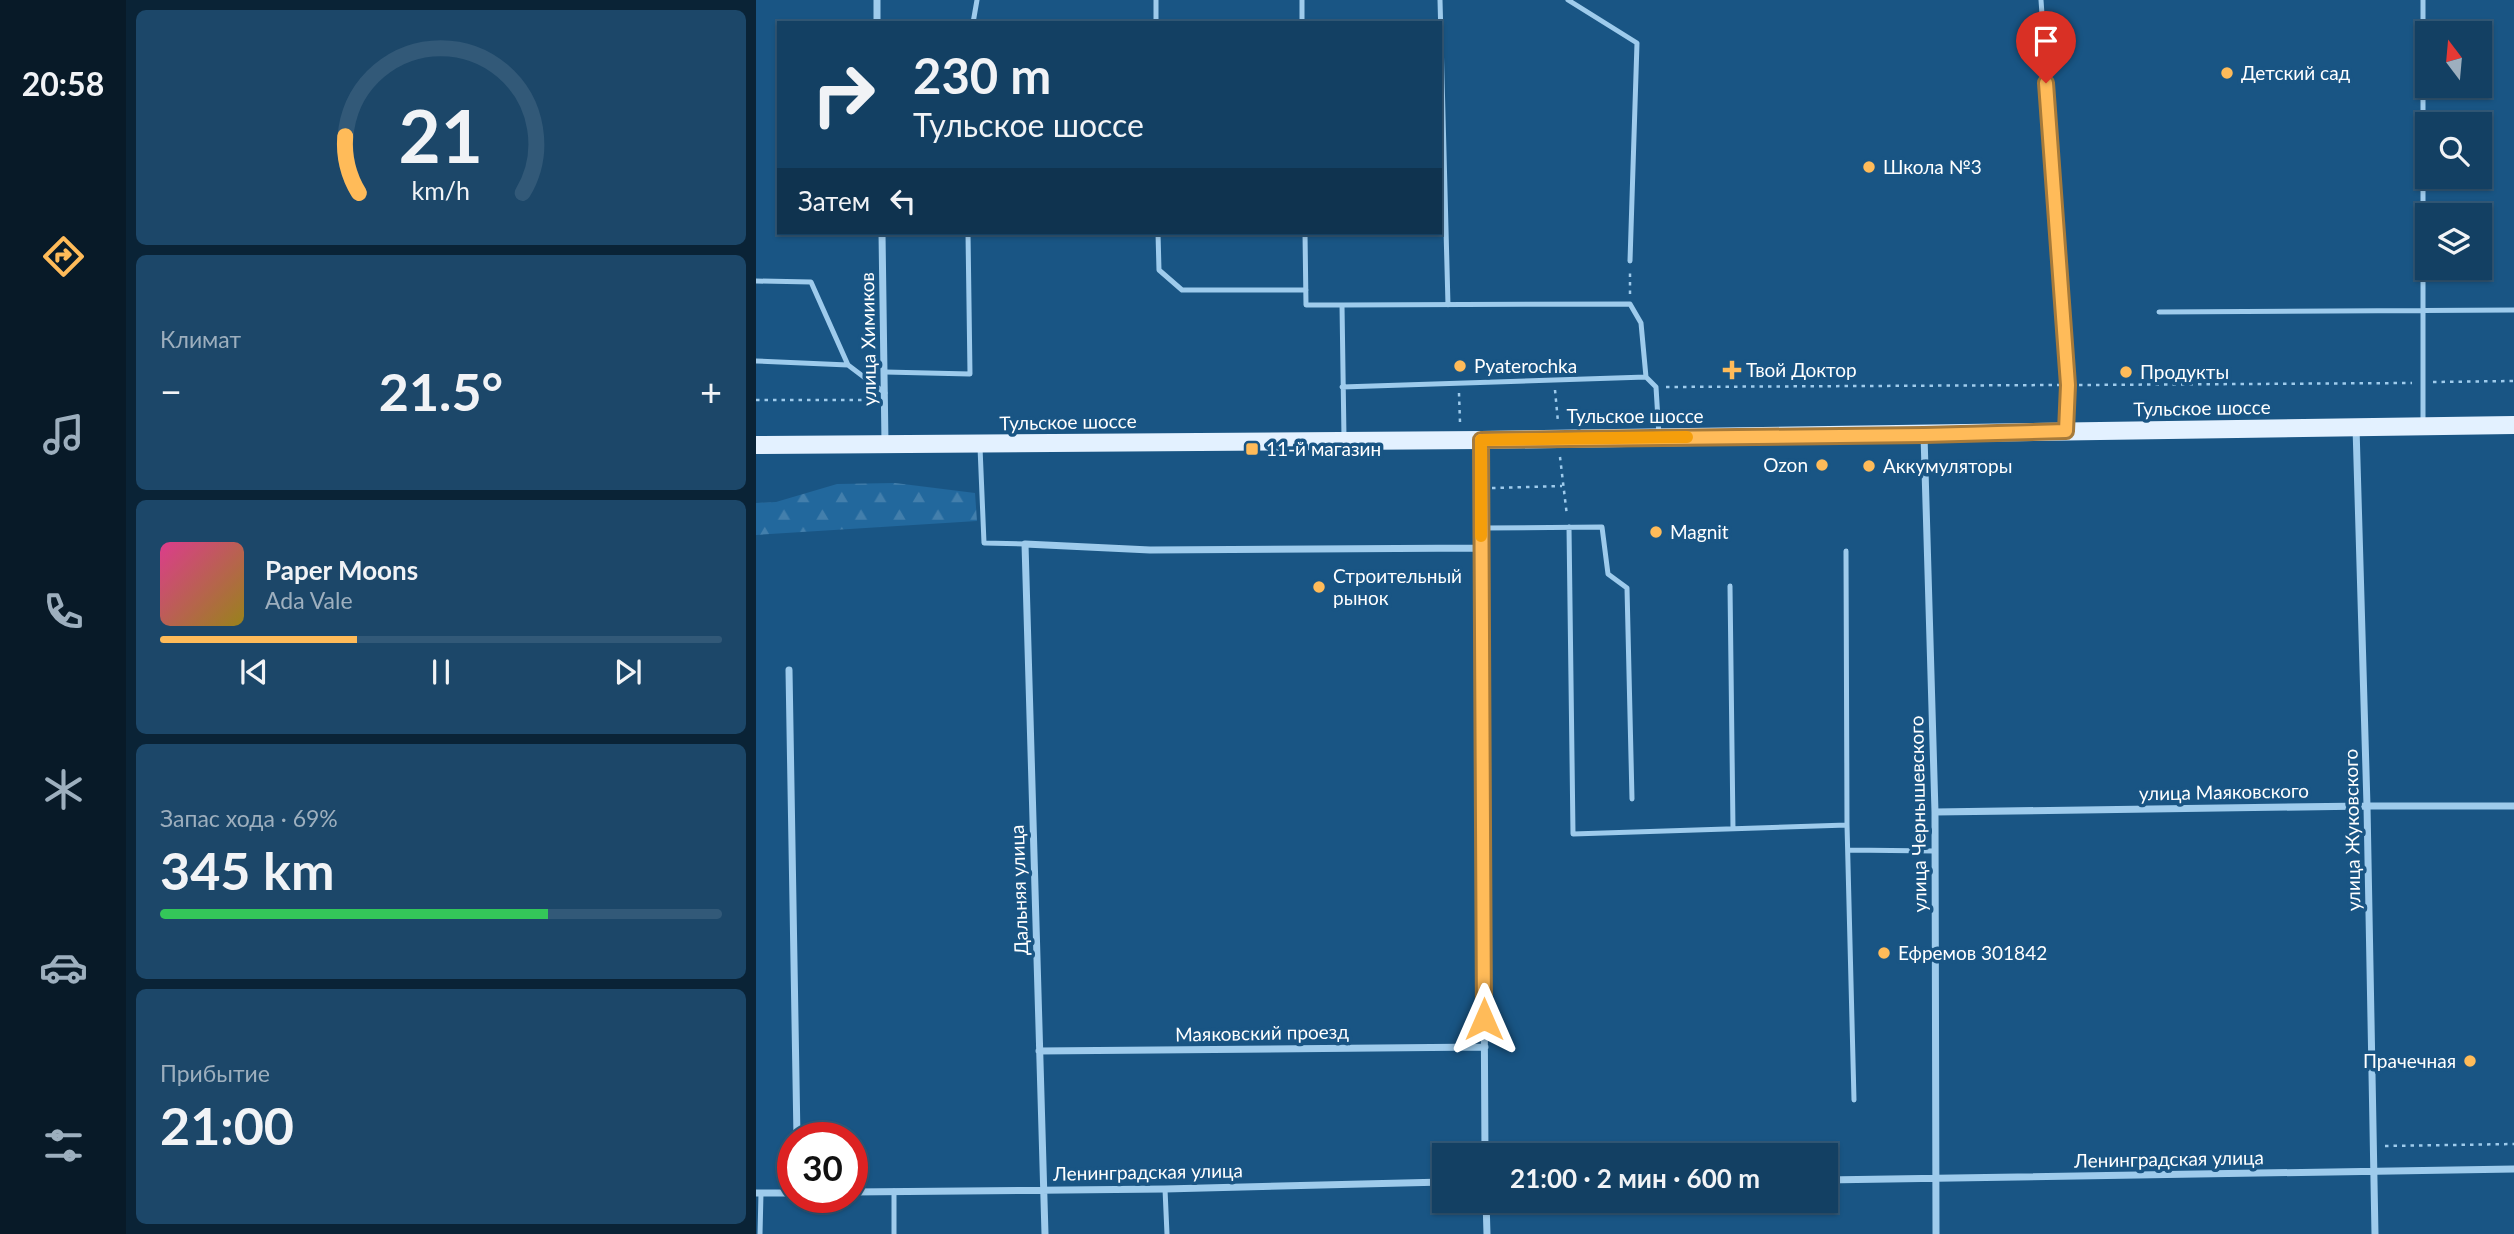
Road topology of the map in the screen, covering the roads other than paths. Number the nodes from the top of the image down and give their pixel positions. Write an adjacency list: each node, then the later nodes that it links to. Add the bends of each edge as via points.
1 (877, 0): 9 (street)
2 (977, 0): 10 (lane)
3 (1156, 0): 11 (lane)
4 (1302, 0): 12 (lane)
5 (1440, 0): 13 (lane)
6 (1568, 0): 19 (lane, via 1637,43)
7 (2041, 0): 36 (lane, via 2068,385)
8 (2423, 0): 25 (lane)
9 (877, 21)
10 (973, 21)
11 (1156, 21)
12 (1302, 21)
13 (1441, 21)
14 (1442, 76): 23 (lane)
15 (882, 235): 29 (street, улица Химиков)
16 (968, 235): 29 (lane, via 970,374)
17 (1158, 235): 21 (lane, via 1159,270 1182,290)
18 (1305, 235): 21 (lane)
19 (1630, 261)
20 (756, 281): 28 (lane, via 811,282)
21 (1306, 290): 22 (lane, via 1306,305)
22 (1342, 305): 23 (lane); 31 (lane)
23 (1448, 305): 30 (lane, via 1630,304 1642,323)
24 (2514, 310): 25 (lane)
25 (2422, 311): 26 (lane); 35 (lane)
26 (2159, 312)
27 (756, 361): 28 (lane)
28 (848, 365): 32 (lane)
29 (885, 372): 32 (street, улица Химиков)
30 (1646, 377): 31 (lane); 38 (lane, via 1656,387)
31 (1342, 387): 39 (lane)
32 (885, 397): 41 (street, улица Химиков)
33 (2514, 425): 35 (main road, Тульское шоссе)
34 (2356, 426): 35 (main road, Тульское шоссе); 36 (main road, Тульское шоссе); 52 (street, улица Жуковского)
35 (2423, 426)
36 (2066, 431): 37 (main road, Тульское шоссе)
37 (1924, 435): 38 (main road, Тульское шоссе); 54 (street, улица Чернышевского)
38 (1659, 437): 40 (main road, Тульское шоссе)
39 (1344, 440): 40 (main road, Тульское шоссе); 42 (main road, Тульское шоссе)
40 (1481, 440): 45 (street)
41 (885, 444): 42 (main road, Тульское шоссе); 43 (main road, Тульское шоссе)
42 (980, 444): 46 (lane, via 984,543)
43 (756, 445)
44 (1569, 527): 45 (lane); 51 (lane, via 1602,527 1608,574 1627,588); 56 (lane, via 1573,834)
45 (1482, 528): 47 (street)
46 (1025, 544): 47 (street, via 1150,550); 60 (street, Дальняя улица)
47 (1481, 548): 59 (street)
48 (1846, 551): 55 (lane)
49 (1730, 586): 56 (lane)
50 (789, 670): 62 (street)
51 (1632, 800)
52 (2367, 806): 53 (street, улица Маяковского); 54 (street, улица Маяковского); 65 (street, улица Жуковского)
53 (2514, 806)
54 (1935, 812): 58 (street, улица Чернышевского)
55 (1847, 825): 56 (lane); 57 (lane)
56 (1733, 829)
57 (1848, 850): 58 (lane); 61 (lane)
58 (1934, 851): 67 (street, улица Чернышевского)
59 (1485, 1047): 60 (street, Маяковский проезд); 63 (street)
60 (1039, 1051): 69 (street, Дальняя улица)
61 (1854, 1100)
62 (797, 1122)
63 (1485, 1143)
64 (2514, 1169): 65 (street, Ленинградская улица)
65 (2375, 1170): 67 (street, Ленинградская улица); 82 (street, улица Жуковского)
66 (1838, 1180): 67 (street, Ленинградская улица)
67 (1936, 1180): 81 (street, улица Чернышевского)
68 (1432, 1182): 70 (street, Ленинградская улица)
69 (1044, 1189): 70 (street, Ленинградская улица); 71 (street, Ленинградская улица); 78 (street, Дальняя улица)
70 (1165, 1189): 79 (lane)
71 (894, 1191): 72 (street, Ленинградская улица); 77 (lane)
72 (868, 1192)
73 (759, 1193): 74 (street); 76 (lane)
74 (777, 1193)
75 (1486, 1213): 80 (street)
76 (760, 1234)
77 (894, 1234)
78 (1045, 1234)
79 (1167, 1234)
80 (1487, 1234)
81 (1936, 1234)
82 (2375, 1234)

